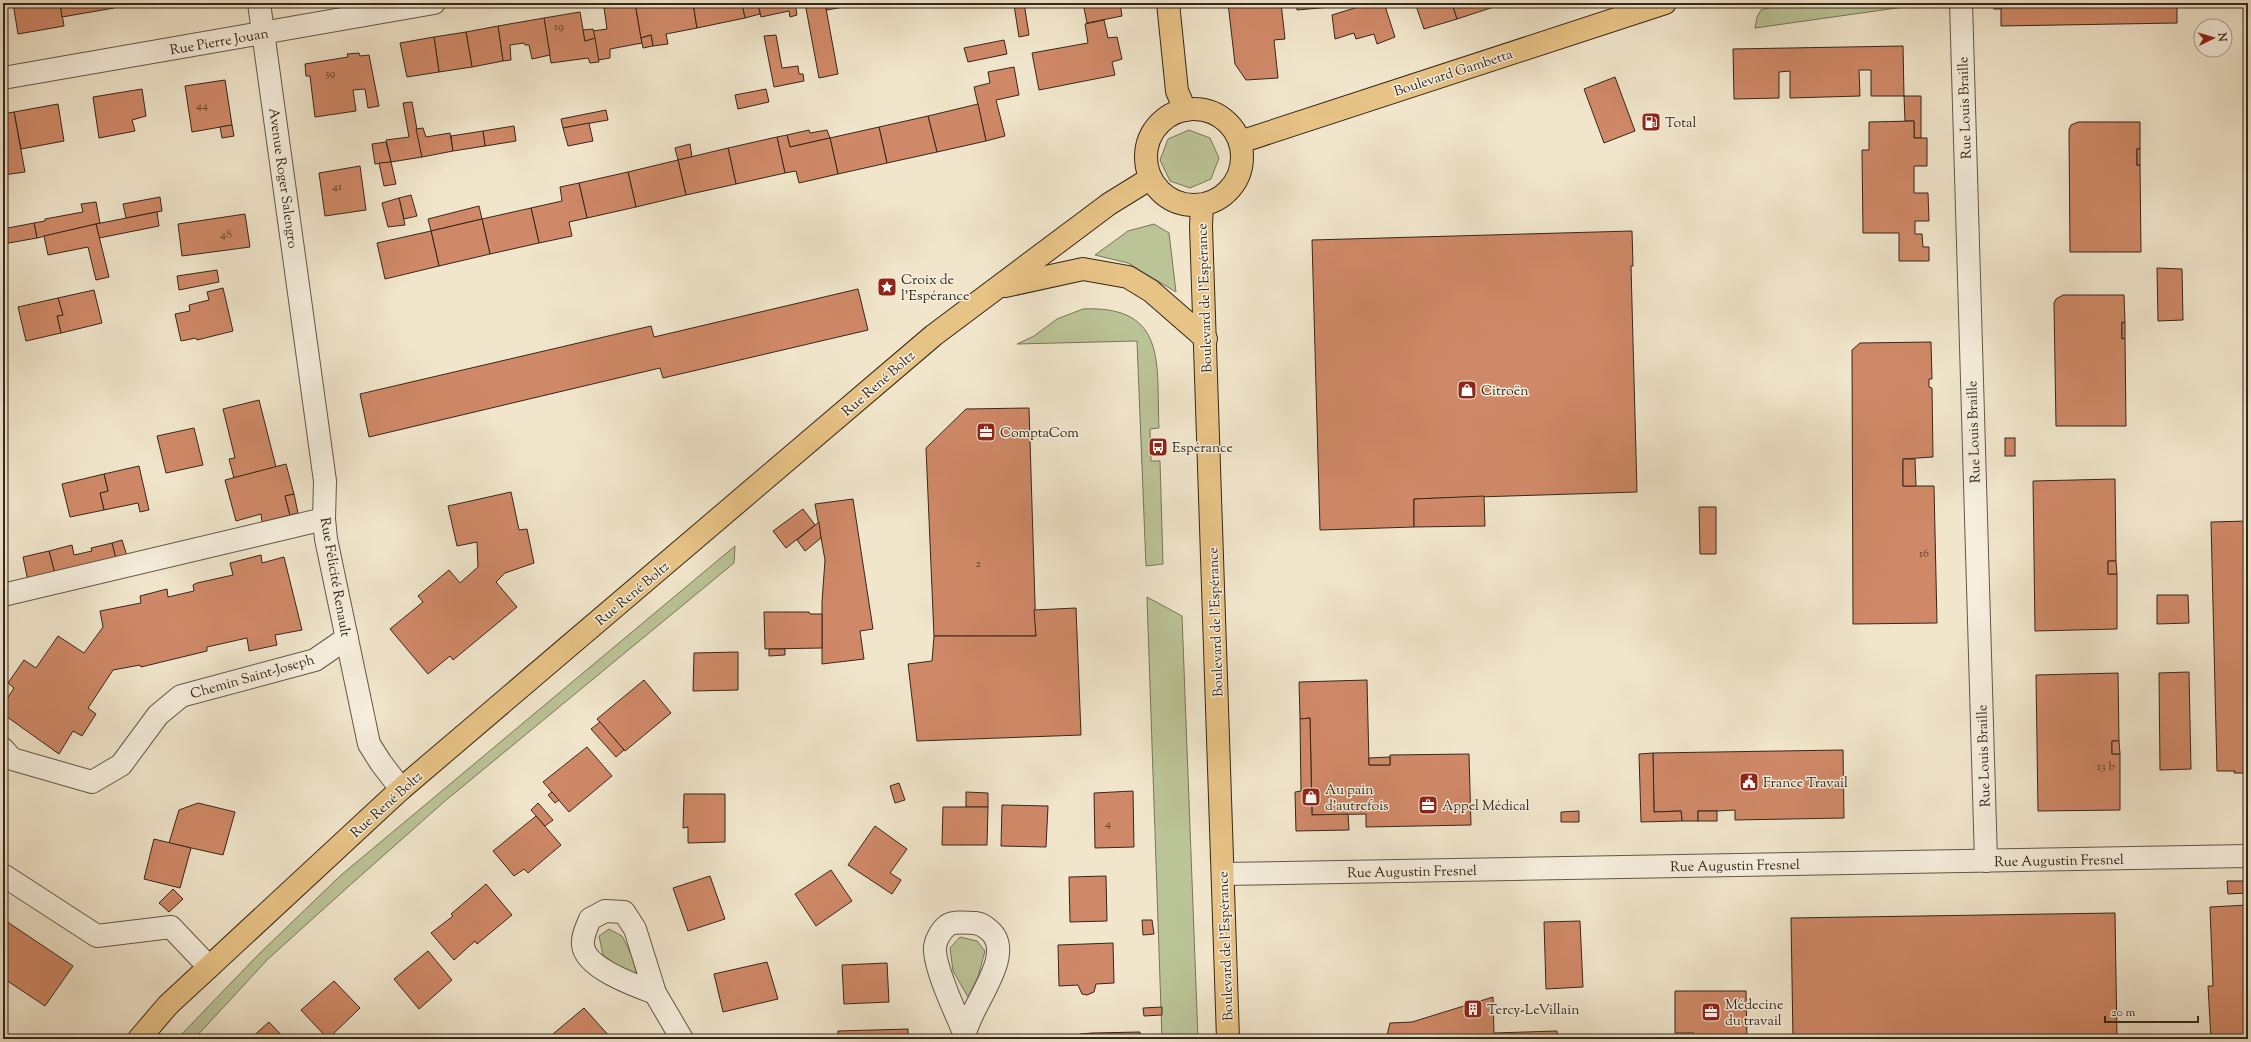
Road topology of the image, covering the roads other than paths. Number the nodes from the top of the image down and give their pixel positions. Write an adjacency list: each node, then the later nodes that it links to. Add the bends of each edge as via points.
1 (259, 3): 6 (street, Avenue Roger Salengro)
2 (434, 3): 6 (street, Rue Pierre Jouan)
3 (1168, 3): 8 (main road, via 1177,91)
4 (1665, 3): 9 (main road, Boulevard Gambetta)
5 (1961, 3): 21 (street, Rue Louis Braille)
6 (264, 33): 7 (street, Rue Pierre Jouan); 14 (street, Avenue Roger Salengro)
7 (3, 78)
8 (1185, 110): 9 (main road, via 1199,109 1212,112 1224,119); 10 (main road, via 1171,115 1151,135 1146,164)
9 (1240, 142): 11 (main road, via 1242,158 1239,174 1231,189 1218,199)
10 (1151, 178): 11 (main road, via 1160,191 1172,200 1187,205); 12 (main road, Rue René Boltz, via 1109,204)
11 (1202, 205): 13 (main road, Boulevard de l'Espérance)
12 (998, 287): 13 (main road, via 1083,269 1128,277 1151,291); 19 (main road, Rue René Boltz, via 934,335)
13 (1206, 339): 22 (main road, Boulevard de l'Espérance)
14 (308, 354): 15 (street, Rue Félicité Renault, via 325,481)
15 (324, 519): 16 (street); 17 (street, Rue Félicité Renault)
16 (3, 595)
17 (347, 638): 18 (street, Chemin Saint-Joseph, via 315,660 181,696 158,715 121,765 92,782 12,759); 19 (street, Rue Félicité Renault, via 369,744)
18 (3, 749)
19 (401, 789): 24 (main road, Rue René Boltz)
20 (2248, 856): 21 (street, Rue Augustin Fresnel)
21 (1986, 861): 22 (street, Rue Augustin Fresnel)
22 (1223, 874): 29 (main road, Boulevard de l'Espérance)
23 (3, 875): 24 (street, via 97,936 171,927)
24 (209, 967): 27 (main road, Rue René Boltz, via 168,1005)
25 (655, 993): 28 (street)
26 (964, 1037): 26 (street, via 995,966 999,946 994,935 981,924 962,922 949,924 939,935 934,950)
27 (139, 1039)
28 (682, 1039)
29 (1228, 1039)

